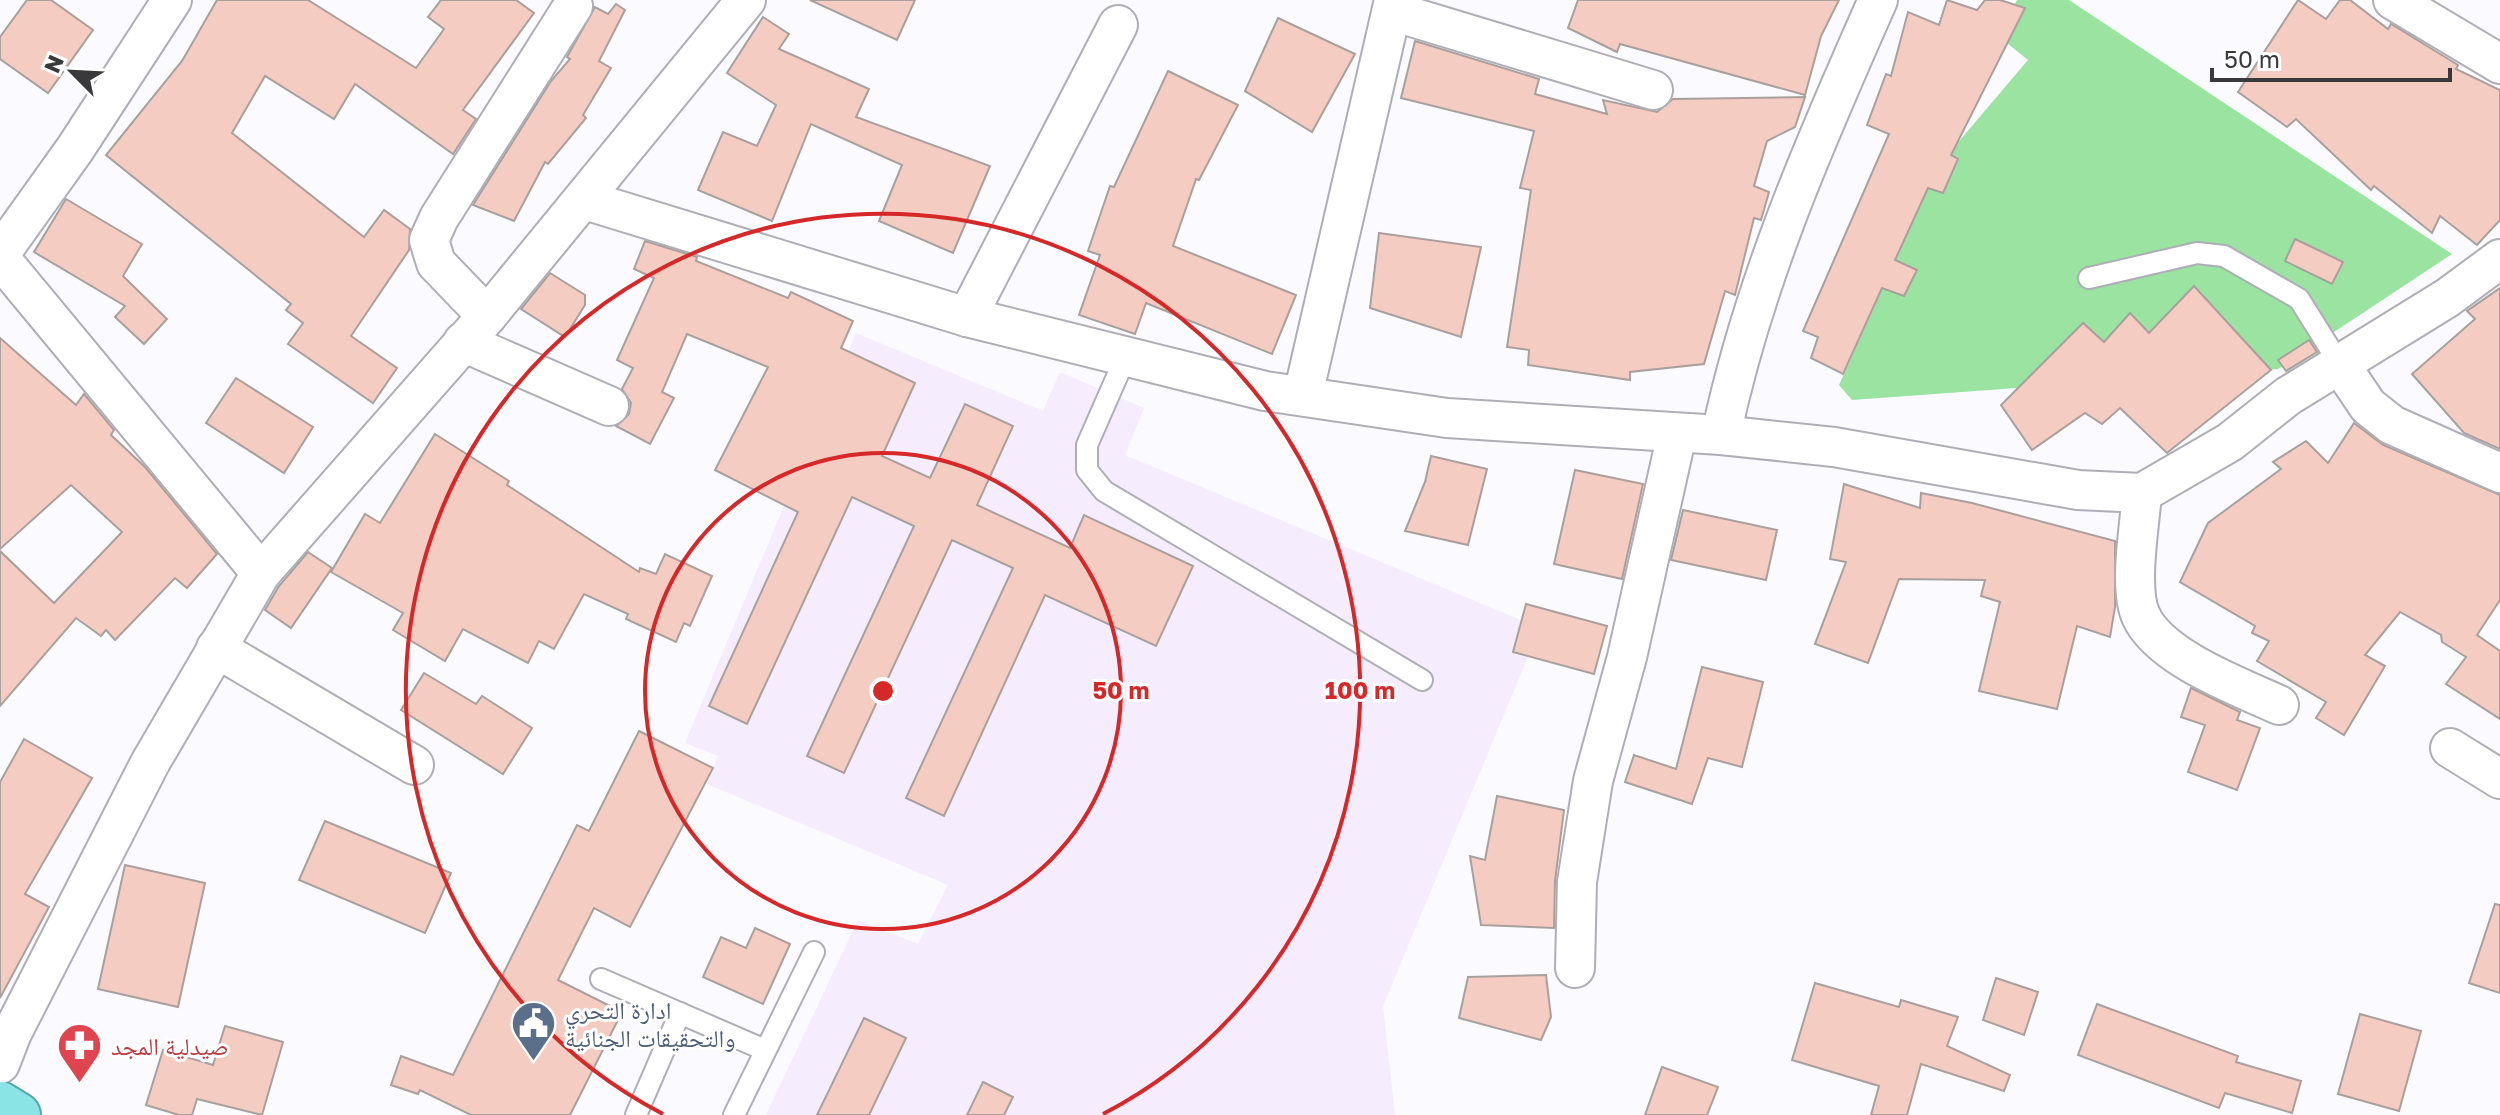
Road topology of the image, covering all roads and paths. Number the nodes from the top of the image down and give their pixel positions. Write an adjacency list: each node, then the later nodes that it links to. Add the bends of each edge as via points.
1 (172, 0): 11 (street)
2 (746, 0): 10 (street)
3 (1878, 0): 21 (street, via 1799,180 1735,366)
4 (2393, 0): 8 (street)
5 (573, 6): 15 (street, via 429,240 436,263)
6 (1393, 6): 9 (street); 18 (street)
7 (1118, 25): 14 (street)
8 (2500, 64)
9 (1653, 90)
10 (585, 200): 14 (street); 15 (street)
11 (0, 256): 24 (street)
12 (2500, 259): 17 (street, via 2447,298)
13 (2089, 278): 17 (lane, via 2197,253 2224,256 2299,299)
14 (967, 317): 16 (street)
15 (475, 329): 19 (street); 24 (street)
16 (1126, 356): 18 (street, via 1265,391); 26 (lane, via 1087,445 1087,470 1104,491)
17 (2339, 363): 22 (street, via 2368,406 2392,425); 23 (street, via 2230,442)
18 (1303, 395): 20 (street, via 1447,418)
19 (609, 406)
20 (1677, 434): 21 (street); 32 (street, via 1583,833)
21 (1721, 435): 23 (street, via 1834,447 2078,490)
22 (2500, 473)
23 (2142, 493): 27 (street, via 2137,585 2141,618 2179,654)
24 (261, 573): 25 (street)
25 (216, 648): 29 (street); 35 (street)
26 (1422, 680)
27 (2279, 705)
28 (2450, 748): 30 (street)
29 (414, 765)
30 (2500, 779)
31 (814, 952): 36 (lane)
32 (1575, 968)
33 (601, 979): 34 (lane)
34 (680, 1013): 36 (lane); 39 (lane)
35 (4, 1041)
36 (765, 1050): 40 (lane)
37 (0, 1104): 38 (highway)
38 (18, 1115)
39 (636, 1115)
40 (734, 1115)

